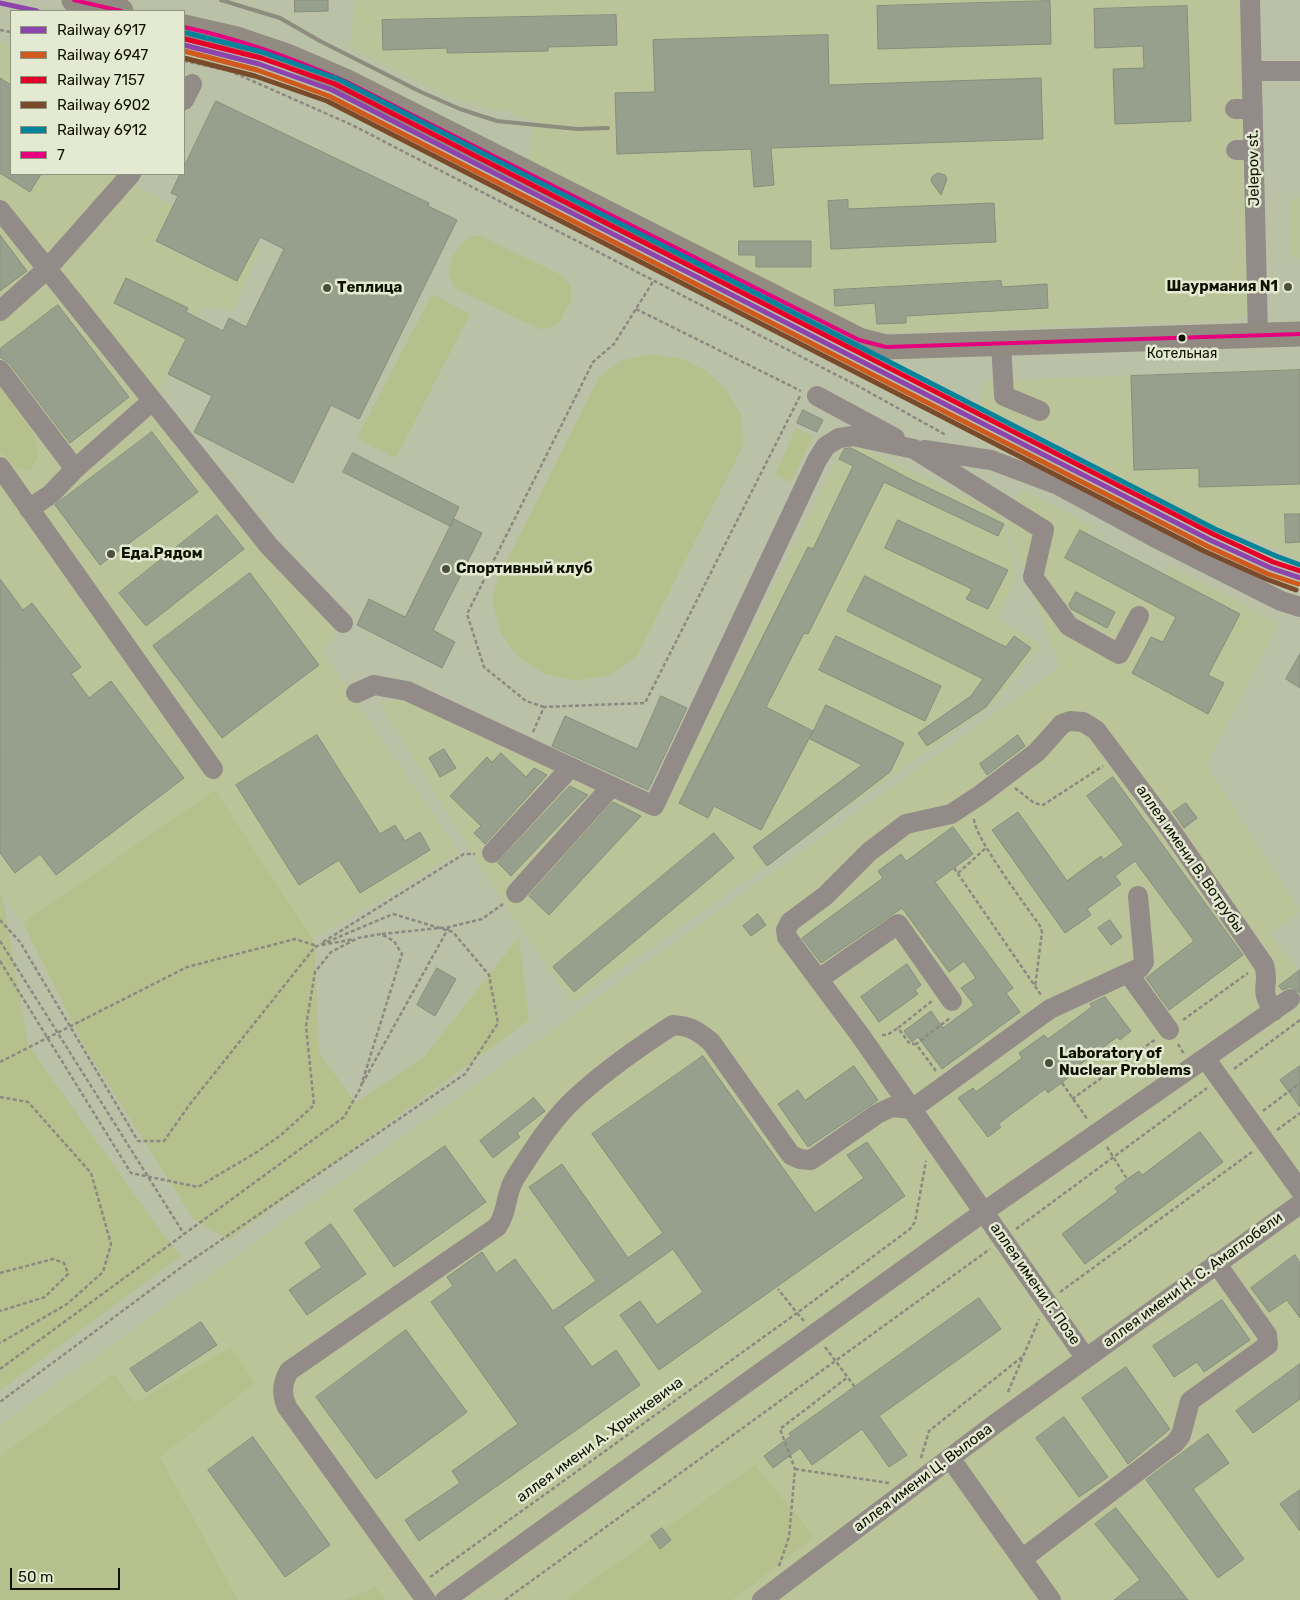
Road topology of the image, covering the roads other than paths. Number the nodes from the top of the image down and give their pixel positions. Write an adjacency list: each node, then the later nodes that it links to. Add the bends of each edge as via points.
1 (74, 0): 3 (main road)
2 (1250, 0): 6 (street, Jelepov st.)
3 (117, 10)
4 (185, 26): 13 (main road, via 288,56 345,82 858,340 886,347)
5 (1300, 70): 6 (street)
6 (1252, 71): 12 (street, Jelepov st., via 1244,109)
7 (130, 175): 9 (street)
8 (0, 210): 9 (street)
9 (47, 269): 10 (street); 16 (street)
10 (0, 311)
11 (1300, 334): 12 (main road)
12 (1258, 335): 13 (main road)
13 (1001, 343): 17 (street, via 1004,396)
14 (0, 370): 20 (street)
15 (817, 396): 18 (street)
16 (152, 400): 20 (street); 24 (street, via 268,546)
17 (1040, 411)
18 (914, 448): 22 (street, via 991,460 1058,485 1154,537 1281,601); 23 (street, via 1044,530 1033,577 1069,626 1119,654); 29 (street, via 853,436 838,438 826,446 654,806)
19 (0, 467): 21 (street)
20 (75, 469): 21 (street, via 51,494)
21 (29, 509): 27 (street)
22 (1300, 607)
23 (1139, 616)
24 (343, 622)
25 (356, 693): 26 (street, via 374,685 407,691)
26 (571, 767): 29 (street); 30 (street)
27 (213, 768)
28 (1002, 778): 34 (street, аллея имени Г. Позе, via 951,814 906,824 869,852 825,896 790,922 787,937); 37 (street, аллея имени В. Вотрубы, via 1037,752 1062,724 1083,722 1096,730 1170,829 1262,962 1266,971 1264,994 1282,1005)
29 (612, 786): 31 (street)
30 (492, 853)
31 (516, 894)
32 (1138, 896): 33 (street, via 1144,962 1140,968)
33 (1128, 973): 36 (street); 38 (street, via 1050,1009)
34 (819, 979): 35 (street, via 898,924); 38 (street, аллея имени Г. Позе)
35 (949, 996)
36 (1169, 1030)
37 (1199, 1063): 39 (street, via 1220,1079 1270,1138); 41 (street)
38 (912, 1109): 41 (street, аллея имени Г. Позе); 46 (street, via 892,1107 812,1160 800,1159 791,1155 710,1042 698,1031 673,1024 580,1093 542,1137 514,1181 507,1194 504,1217 497,1227 289,1371 282,1398 286,1406)
39 (1300, 1190)
40 (1300, 1204): 42 (street, аллея имени Н. С. Амаглобели)
41 (985, 1211): 43 (street, аллея имени Г. Позе, via 1002,1240); 48 (street)
42 (1216, 1263): 43 (street, аллея имени Н. С. Амаглобели); 45 (street, via 1267,1335 1268,1344 1190,1401 1181,1435 1175,1443)
43 (1086, 1357): 44 (street, аллея имени Ц. Вылова)
44 (950, 1458): 45 (street); 47 (street, аллея имени Ц. Вылова)
45 (1022, 1559): 49 (street)
46 (421, 1593)
47 (766, 1597)
48 (445, 1600)
49 (1051, 1600)

